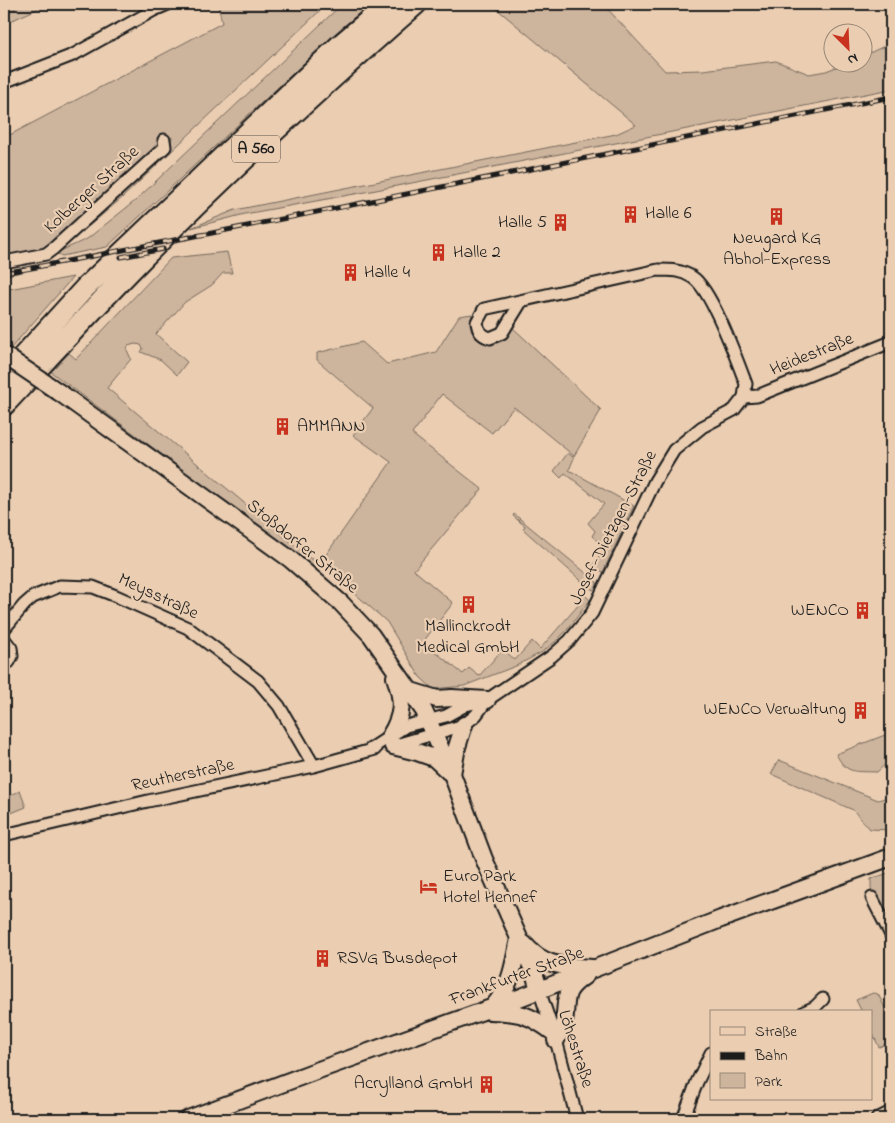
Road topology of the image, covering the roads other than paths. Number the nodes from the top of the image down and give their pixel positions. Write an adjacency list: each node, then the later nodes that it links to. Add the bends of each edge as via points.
1 (168, 4): 4 (street, via 73,55)
2 (388, 4): 10 (highway, A 560, via 341,44 92,282)
3 (416, 4): 12 (highway, A 560, via 310,97 228,175 102,300)
4 (4, 82)
5 (164, 140): 6 (street, Kolberger Straße, via 165,148 54,248 46,254)
6 (4, 262)
7 (521, 302): 11 (street, via 658,270 679,271 704,287 746,384)
8 (891, 342): 11 (street, Heidestraße, via 757,396)
9 (4, 355): 15 (main road, Stoßdorfer Straße, bridge, via 290,559 341,603)
10 (4, 377)
11 (744, 397): 18 (street, Josef-Dietzgen-Straße, via 734,410 702,427 674,450 655,482 592,614 570,640)
12 (4, 405)
13 (4, 629): 22 (street, Meysstraße, via 33,597 60,586 93,587 116,596 188,628 258,681 278,706)
14 (4, 639): 16 (street, via 11,648 12,656 9,662)
15 (387, 656): 17 (main road, Stoßdorfer Straße); 21 (main road, via 401,695 401,709)
16 (4, 663)
17 (411, 691): 18 (main road, via 438,700); 20 (main road, Stoßdorfer Straße)
18 (487, 700): 19 (street); 20 (street, Josef-Dietzgen-Straße, via 466,705)
19 (464, 725): 20 (street, Reutherstraße); 23 (main road)
20 (431, 728): 21 (street, Reutherstraße); 23 (main road, Stoßdorfer Straße)
21 (392, 741): 22 (street, Reutherstraße); 23 (main road, via 434,758)
22 (314, 766): 24 (street, Reutherstraße)
23 (452, 774): 28 (main road, Stoßdorfer Straße)
24 (4, 835)
25 (891, 856): 29 (main road, Frankfurter Straße)
26 (872, 898): 27 (street)
27 (891, 935)
28 (519, 938): 29 (main road, via 533,955 554,965); 30 (main road, Stoßdorfer Straße); 32 (main road, via 511,979 502,996)
29 (597, 969): 30 (main road, Frankfurter Straße); 34 (main road, via 576,982 567,994 564,1023)
30 (539, 990): 32 (main road, Frankfurter Straße); 34 (street, Löhestraße)
31 (823, 999): 33 (street)
32 (488, 1009): 34 (main road, via 535,1018); 37 (main road, Frankfurter Straße)
33 (808, 1010)
34 (554, 1036): 38 (street, Löhestraße)
35 (710, 1055): 39 (street)
36 (891, 1112): 40 (street)
37 (188, 1119)
38 (577, 1119)
39 (683, 1119)
40 (877, 1119)

